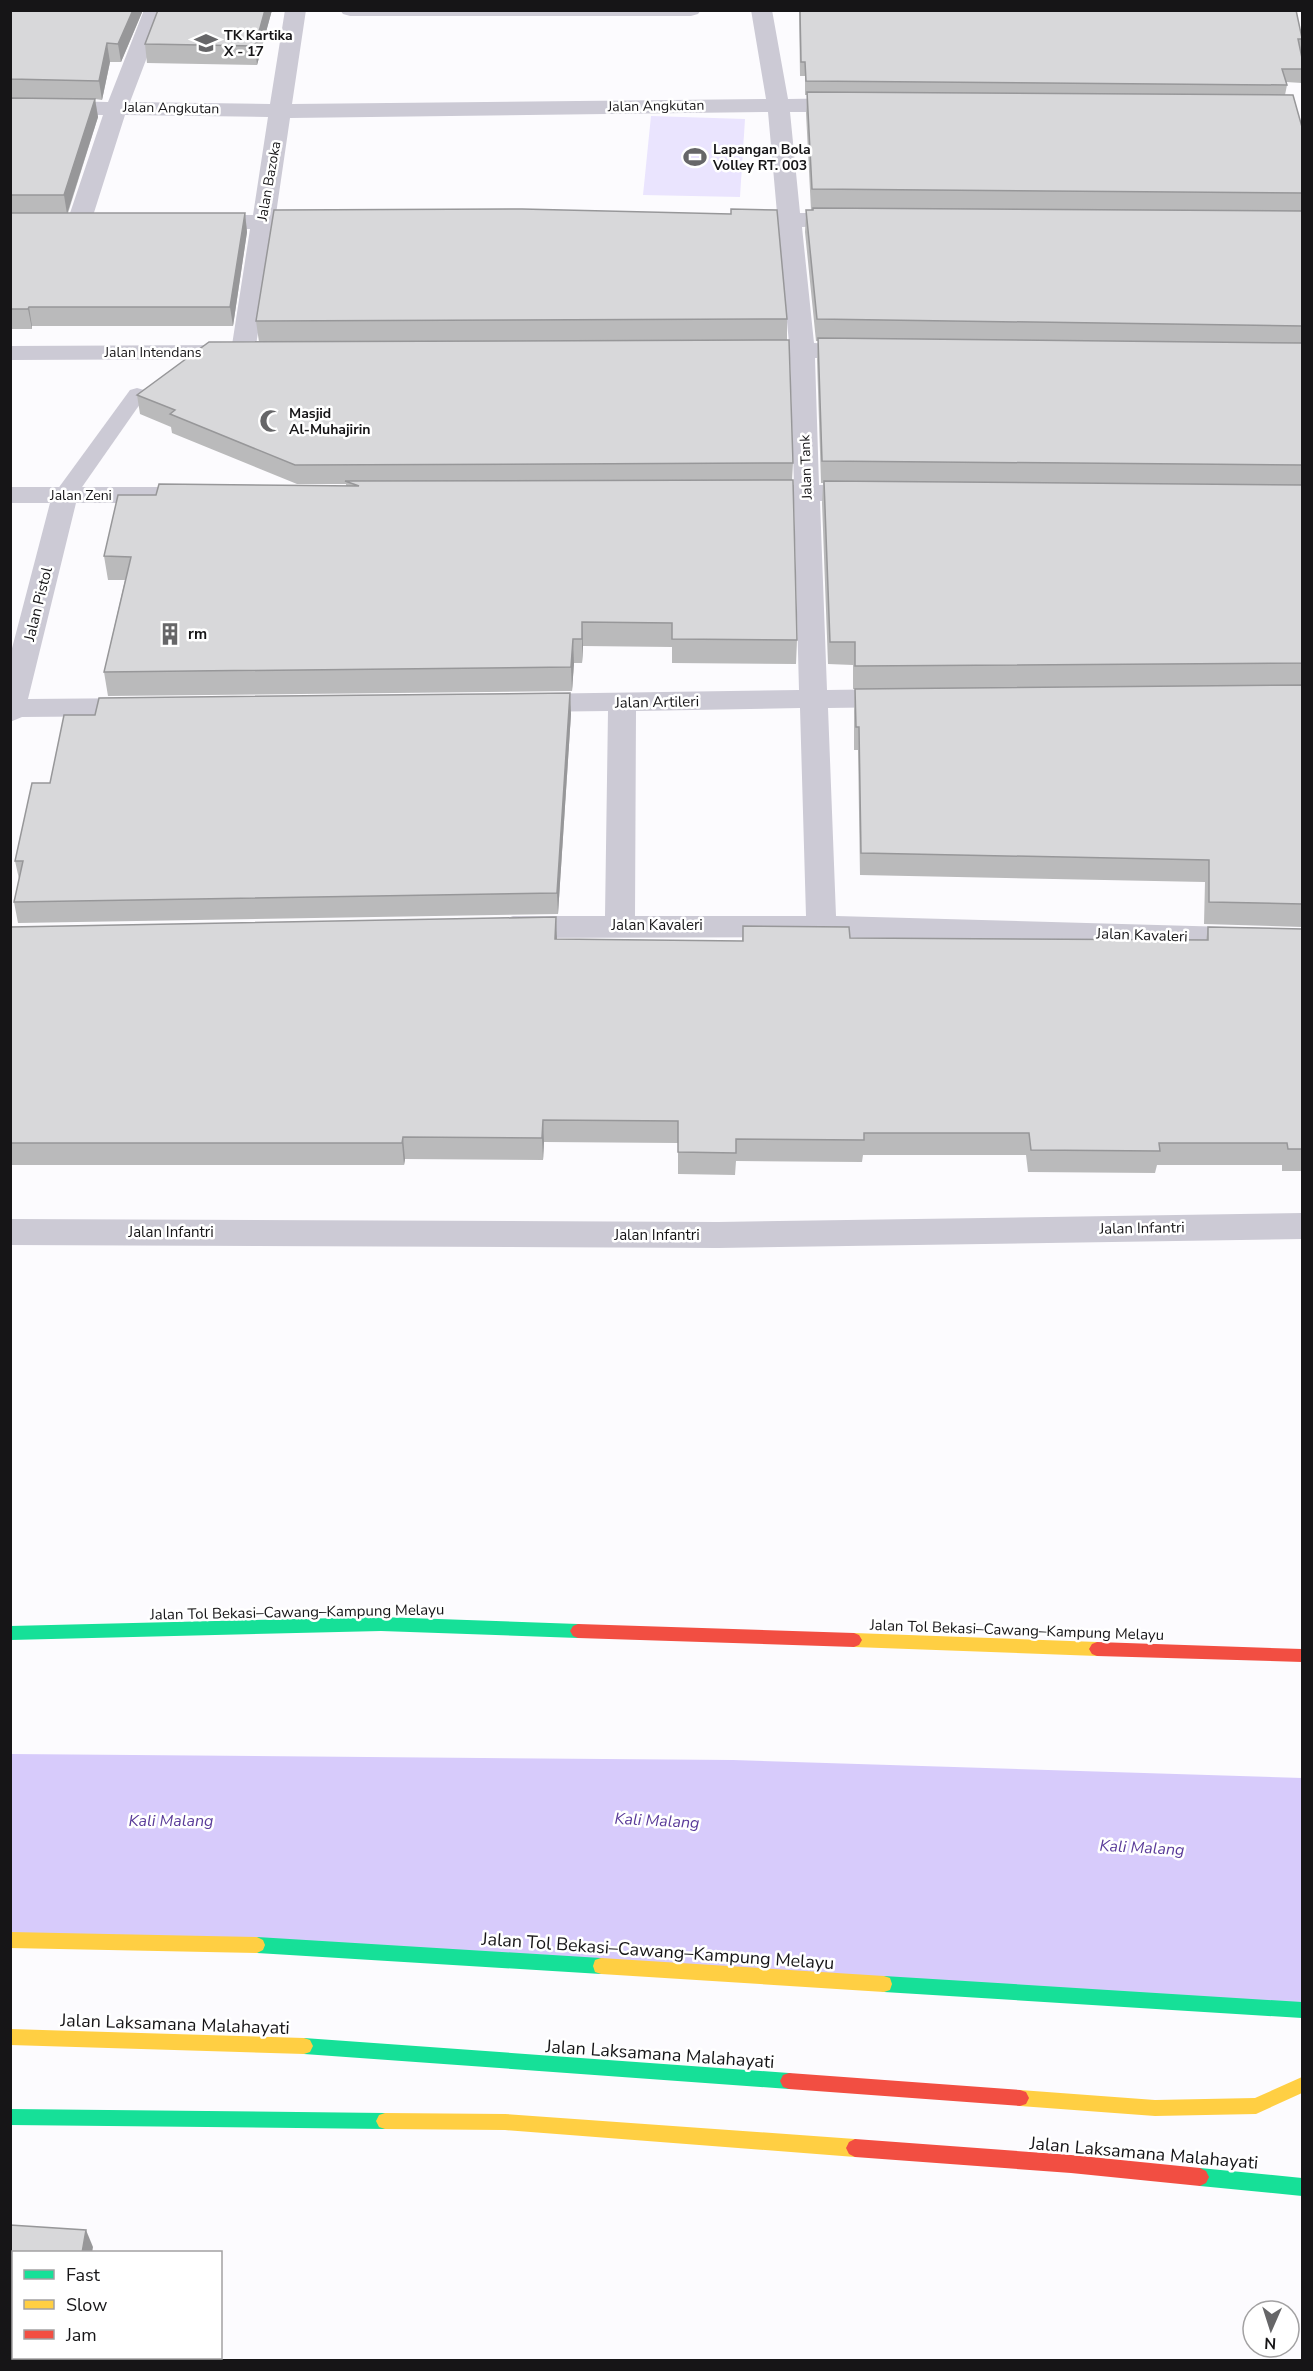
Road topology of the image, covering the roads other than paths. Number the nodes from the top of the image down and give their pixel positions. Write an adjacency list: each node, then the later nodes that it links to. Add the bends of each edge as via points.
1 (155, 10): 10 (street)
2 (296, 10): 11 (street, Jalan Bazoka)
3 (350, 10): 6 (street)
4 (692, 10): 6 (street)
5 (761, 10): 7 (street, Jalan Tank)
6 (507, 11)
7 (778, 104): 8 (street, Jalan Angkutan); 11 (street, Jalan Angkutan); 13 (street, Jalan Tank)
8 (873, 105)
9 (10, 107): 10 (street, Jalan Angkutan)
10 (117, 107): 11 (street, Jalan Angkutan); 17 (street)
11 (282, 111): 15 (street, Jalan Bazoka)
12 (717, 220): 13 (street)
13 (789, 220): 14 (street); 20 (street, Jalan Tank)
14 (872, 220)
15 (262, 221): 16 (street); 18 (street); 22 (street, Jalan Bazoka)
16 (334, 221)
17 (79, 222)
18 (182, 222)
19 (719, 350): 20 (street)
20 (802, 350): 21 (street); 26 (street, Jalan Tank)
21 (885, 351)
22 (255, 352): 23 (street, Jalan Intendans)
23 (10, 353)
24 (137, 394): 29 (lane)
25 (723, 493): 26 (street)
26 (807, 493): 27 (street); 31 (street, Jalan Tank)
27 (889, 494)
28 (10, 495): 29 (street, Jalan Zeni)
29 (65, 495): 30 (street, Jalan Zeni); 36 (street, Jalan Pistol)
30 (221, 495)
31 (813, 698): 32 (street, Jalan Artileri); 33 (street, Jalan Artileri); 38 (street, Jalan Tank)
32 (921, 698)
33 (622, 702): 34 (street, Jalan Artileri); 37 (street)
34 (503, 704)
35 (167, 706): 36 (street)
36 (11, 710)
37 (620, 925): 38 (street, Jalan Kavaleri); 39 (street, Jalan Kavaleri)
38 (822, 926): 40 (street, Jalan Kavaleri)
39 (488, 927)
40 (1302, 940)
41 (1302, 1226): 42 (street, Jalan Infantri, via 717,1235)
42 (10, 1232)
43 (10, 1634): 44 (main road, Jalan Tol Bekasi–Cawang–Kampung Melayu, via 381,1624)
44 (1302, 1656)
45 (10, 1940): 46 (main road, Jalan Tol Bekasi–Cawang–Kampung Melayu, via 226,1942)
46 (1302, 2010)
47 (10, 2037): 48 (main road, Jalan Laksamana Malahayati, via 300,2046 1155,2108 1256,2106)
48 (1302, 2085)
49 (10, 2116): 50 (main road, Jalan Laksamana Malahayati, via 505,2122 1071,2164)
50 (1302, 2187)

